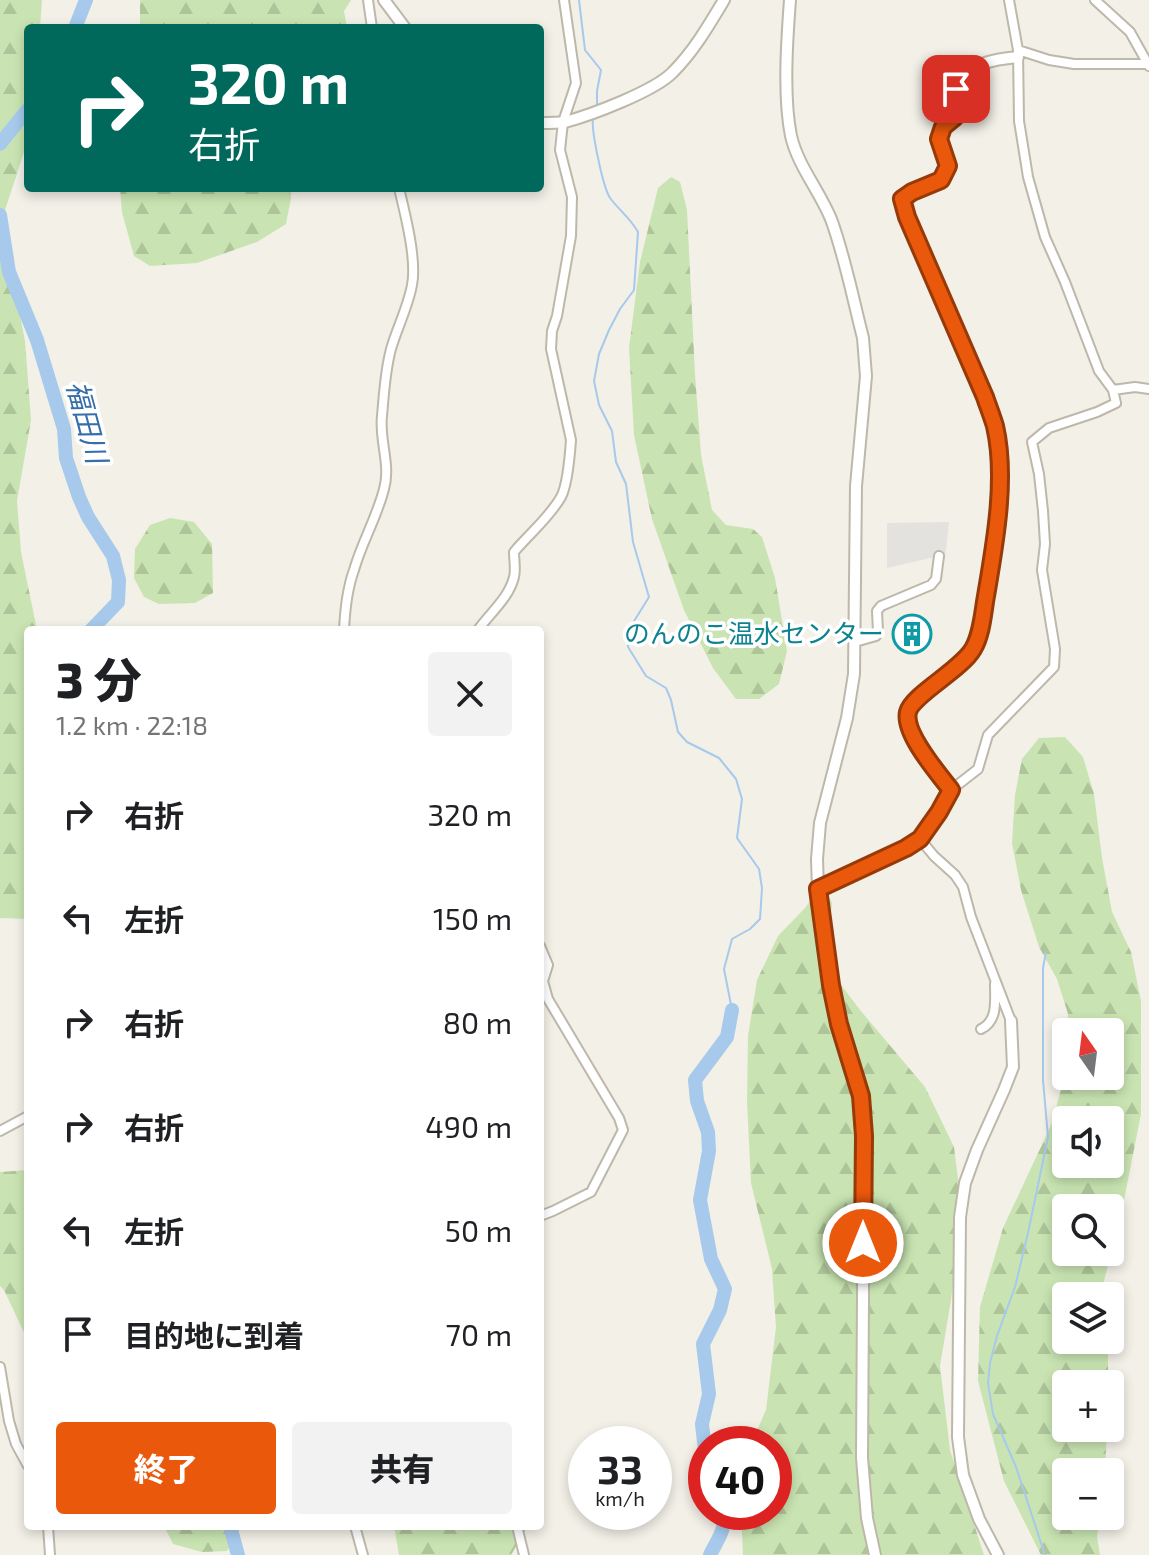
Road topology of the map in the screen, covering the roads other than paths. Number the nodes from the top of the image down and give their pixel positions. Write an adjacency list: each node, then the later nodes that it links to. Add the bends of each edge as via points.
1 (368, 0): 8 (street)
2 (384, 0): 9 (street)
3 (564, 0): 12 (street, via 576,83)
4 (724, 0): 12 (street, via 672,74 645,91)
5 (790, 0): 20 (street, via 792,137 831,220 865,356 856,486)
6 (1009, 0): 10 (street)
7 (1095, 0): 11 (street, via 1130,32)
8 (371, 24)
9 (402, 24)
10 (1018, 54): 11 (street, via 1074,64); 16 (street, via 1019,121 1028,177 1045,237 1099,371); 21 (street, via 982,64 963,76 956,89 955,117 939,139 948,166 941,180 902,199 985,397 998,448 992,565 978,638 958,666 918,697 907,713 911,734)
11 (1149, 65)
12 (563, 122): 13 (street); 19 (street, via 560,150 572,197 571,236 551,349 570,452 562,496 514,552 514,577)
13 (544, 123)
14 (400, 192): 18 (street, via 409,229 412,285 385,385 385,485 353,570)
15 (1149, 389): 16 (street)
16 (1113, 390): 21 (street, via 1116,403 1049,428 1032,442 1043,511 1042,570 1054,667 988,735 978,769)
17 (939, 556): 20 (street, via 931,585 881,606 876,636)
18 (344, 626)
19 (481, 626)
20 (855, 642): 23 (street, via 851,699 820,823)
21 (951, 790): 22 (street)
22 (920, 839): 23 (street); 26 (street, via 963,887)
23 (818, 889): 41 (street, via 833,998 861,1096 862,1458)
24 (544, 956): 25 (street)
25 (544, 978)
26 (995, 979): 28 (street); 29 (street, via 992,1020)
27 (544, 985): 32 (street, via 623,1130 591,1192)
28 (1011, 1021): 42 (street, via 1013,1067 965,1183 959,1249 958,1437 963,1475)
29 (981, 1029)
30 (24, 1118): 31 (street)
31 (0, 1131)
32 (544, 1214)
33 (0, 1367): 34 (street, via 9,1421)
34 (24, 1459)
35 (48, 1530): 38 (street)
36 (356, 1530): 39 (street)
37 (518, 1530): 40 (street)
38 (50, 1555)
39 (363, 1555)
40 (524, 1555)
41 (875, 1555)
42 (998, 1555)

